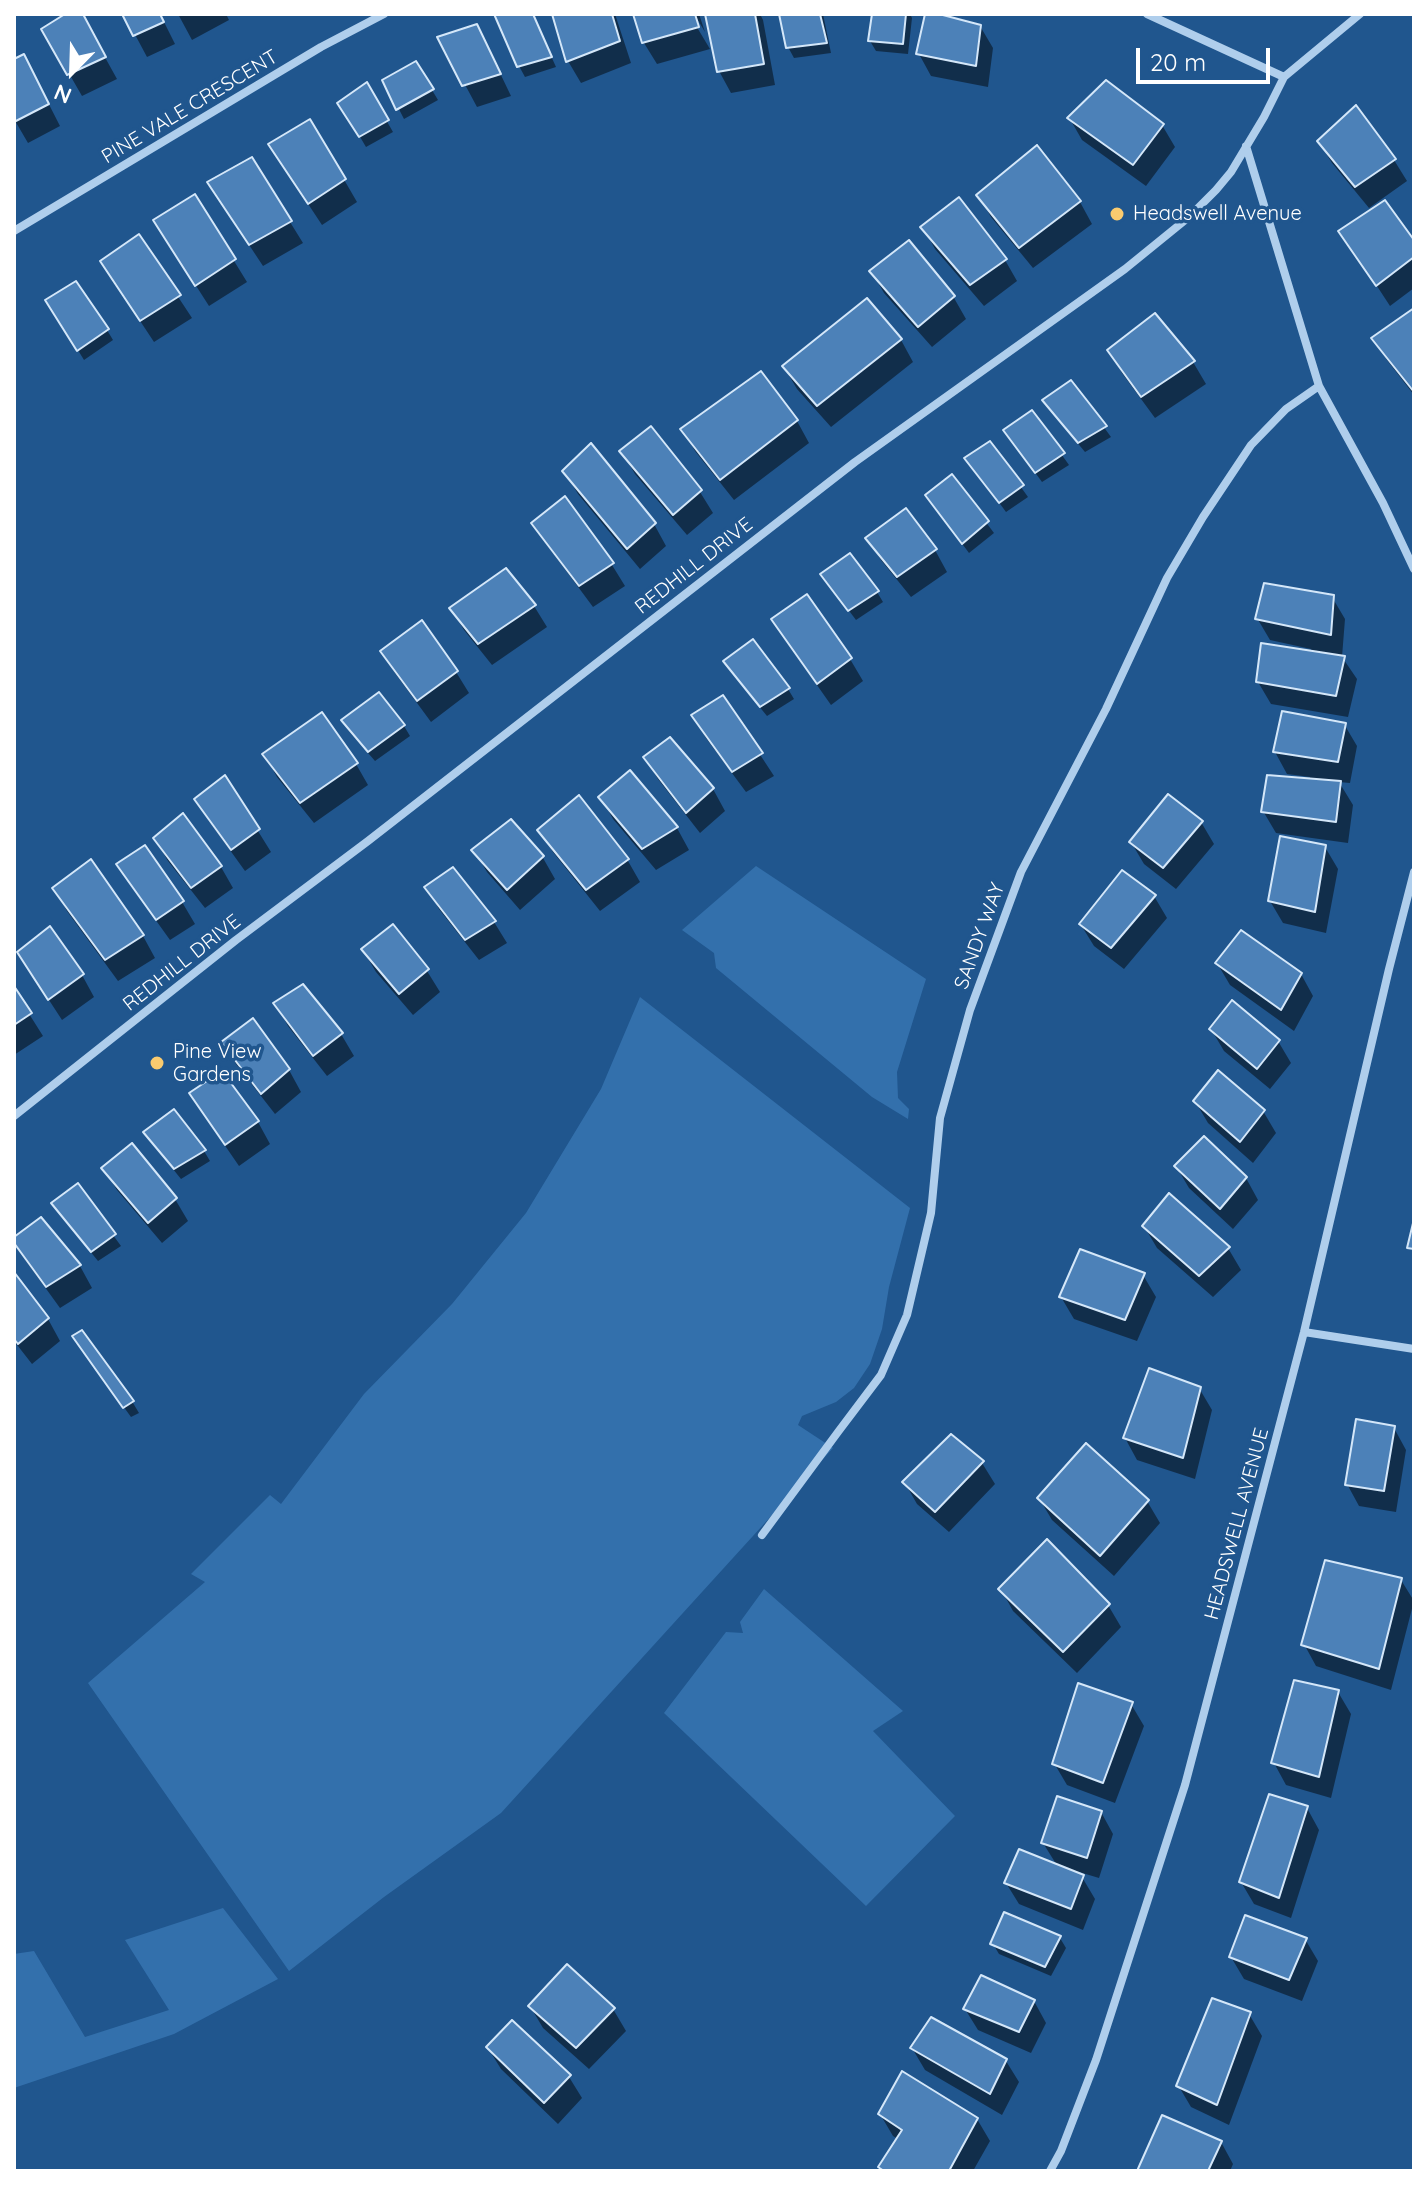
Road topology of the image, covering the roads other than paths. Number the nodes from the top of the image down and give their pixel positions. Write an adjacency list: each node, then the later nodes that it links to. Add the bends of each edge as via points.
1 (384, 14): 6 (street, PINE VALE CRESCENT)
2 (1147, 14): 4 (street)
3 (1360, 14): 4 (street, REDHILL DRIVE)
4 (1284, 77): 5 (street, REDHILL DRIVE)
5 (1246, 146): 7 (street); 10 (street, REDHILL DRIVE, via 1216,190 1125,269 855,462)
6 (14, 231)
7 (1319, 386): 8 (street); 13 (street, SANDY WAY, via 1286,409 1251,445 1203,517 1167,578 1021,872 970,1010 940,1118 931,1213 907,1315 881,1375)
8 (1414, 569)
9 (1414, 872): 11 (street, HEADSWELL AVENUE)
10 (14, 1116)
11 (1304, 1332): 12 (street); 14 (street, HEADSWELL AVENUE, via 1185,1785 1096,2060)
12 (1414, 1349)
13 (762, 1535)
14 (1050, 2171)

